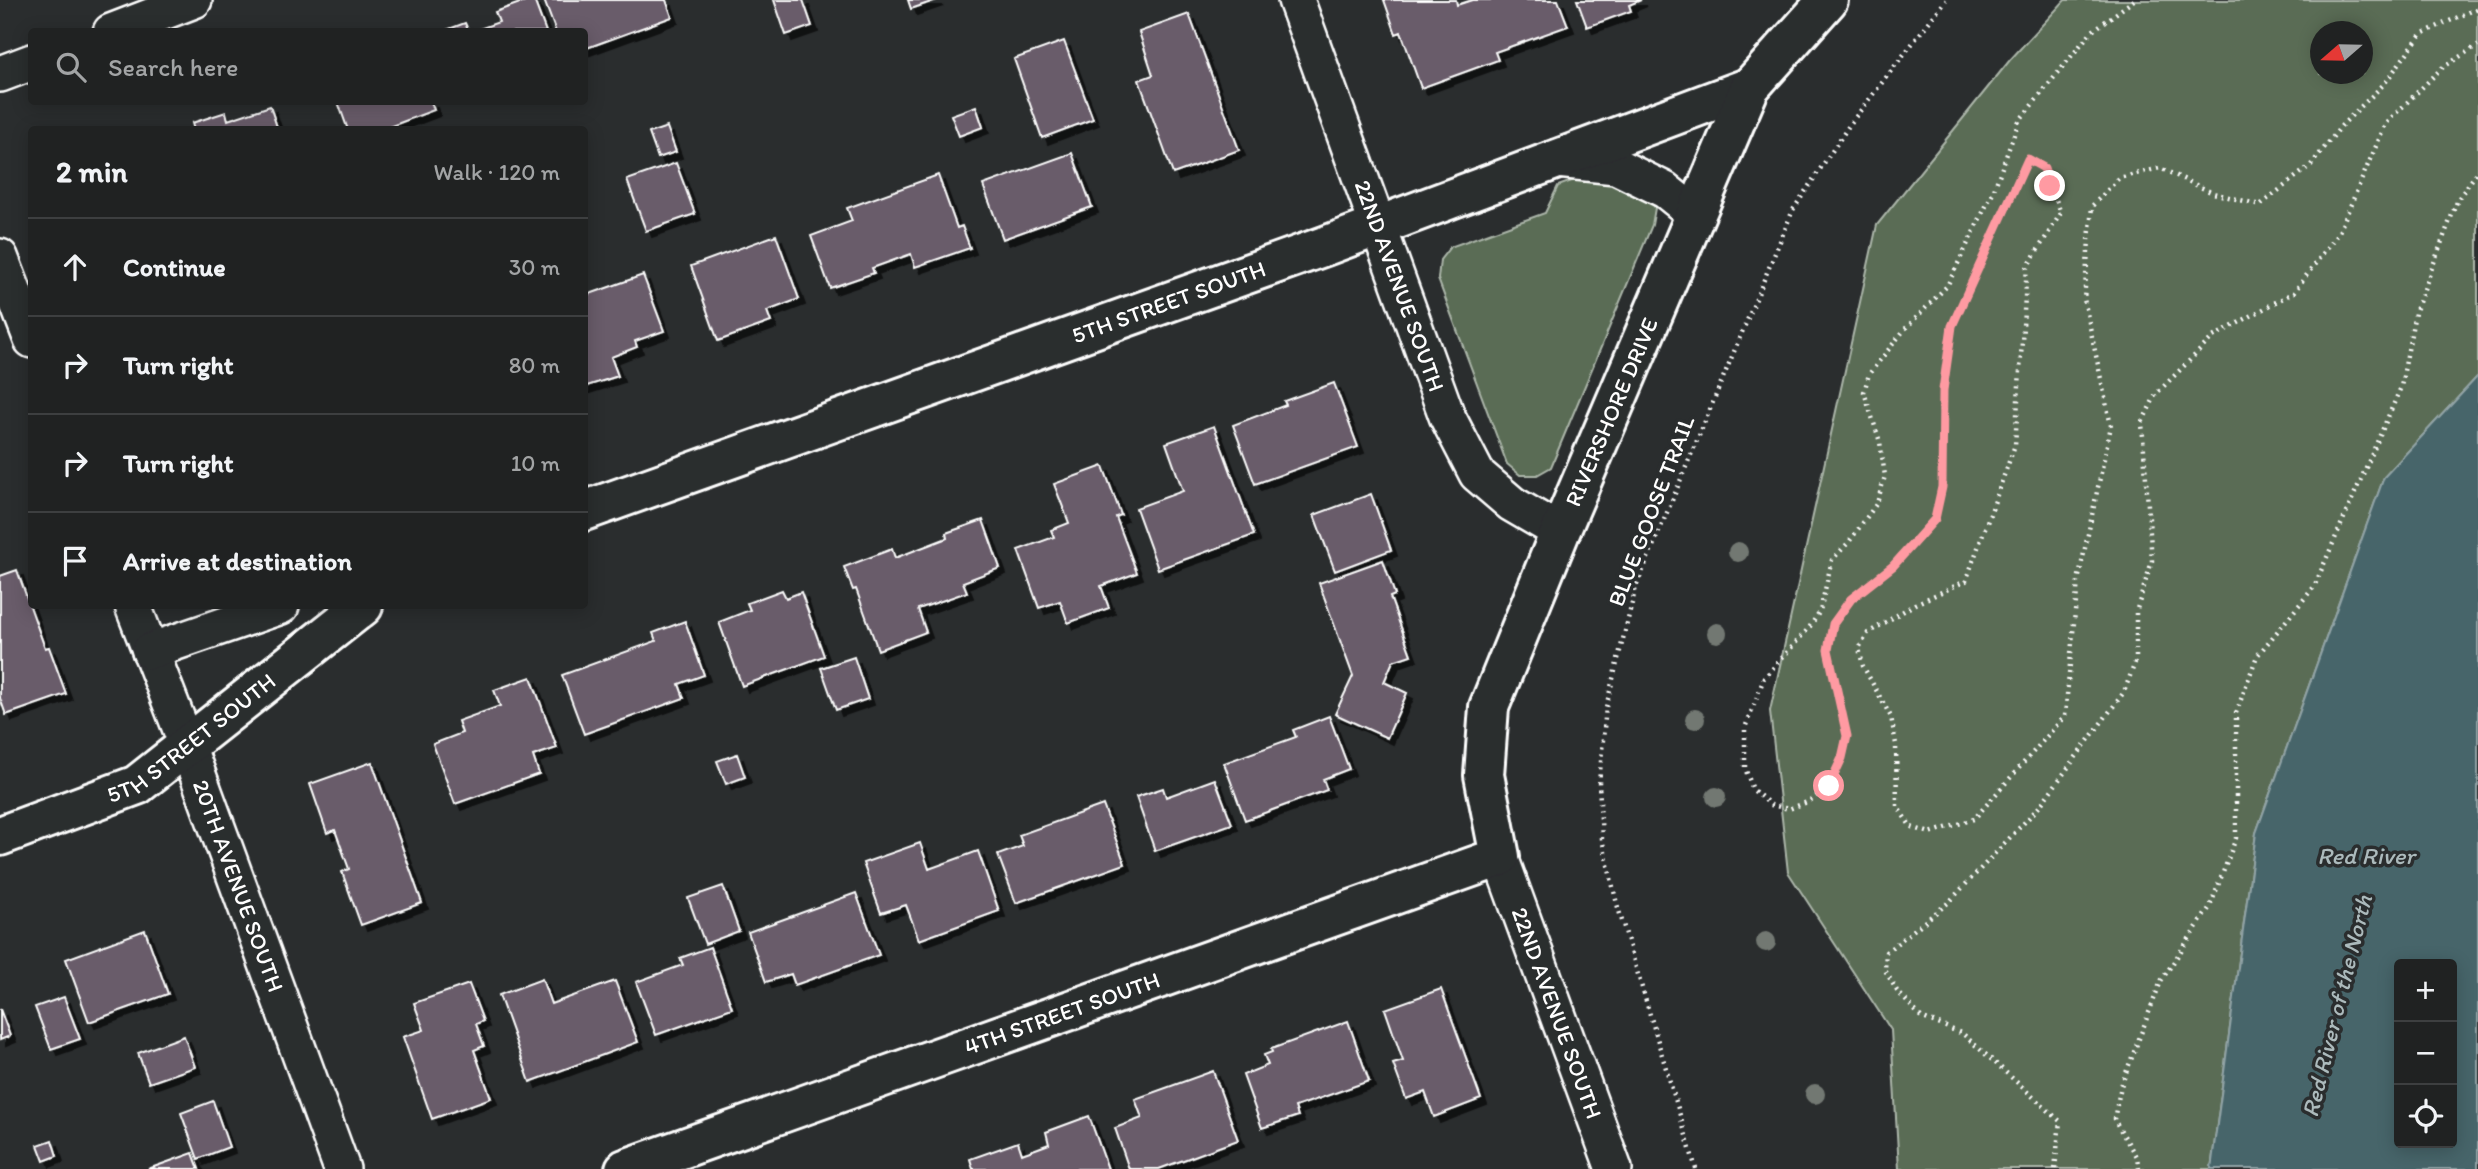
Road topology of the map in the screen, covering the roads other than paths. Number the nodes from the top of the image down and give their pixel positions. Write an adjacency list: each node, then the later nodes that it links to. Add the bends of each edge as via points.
1 (194, 0): 4 (street)
2 (1296, 0): 10 (street, 22ND AVENUE SOUTH)
3 (1828, 0): 7 (street, RIVERSHORE DRIVE)
4 (121, 28)
5 (28, 64): 6 (street)
6 (0, 74)
7 (1750, 87): 8 (street, 5TH STREET SOUTH); 9 (street, RIVERSHORE DRIVE)
8 (1557, 160): 9 (street, via 1616,166 1665,190); 10 (street, 5TH STREET SOUTH)
9 (1696, 215): 14 (street, RIVERSHORE DRIVE)
10 (1378, 226): 13 (street, 5TH STREET SOUTH); 14 (street, 22ND AVENUE SOUTH, via 1447,416 1478,474 1512,504)
11 (0, 257): 12 (street)
12 (28, 330)
13 (588, 510)
14 (1560, 532): 21 (street, RIVERSHORE DRIVE, via 1489,707 1484,775)
15 (134, 609): 18 (street, 20TH AVENUE SOUTH)
16 (272, 609): 18 (street)
17 (359, 609): 19 (street, 5TH STREET SOUTH)
18 (150, 651): 19 (street, 20TH AVENUE SOUTH)
19 (187, 746): 20 (street, 5TH STREET SOUTH, via 137,785); 22 (street, 20TH AVENUE SOUTH)
20 (0, 836)
21 (1500, 857): 23 (street, 4TH STREET SOUTH); 24 (street, 22ND AVENUE SOUTH)
22 (342, 1169)
23 (625, 1169)
24 (1614, 1169)

